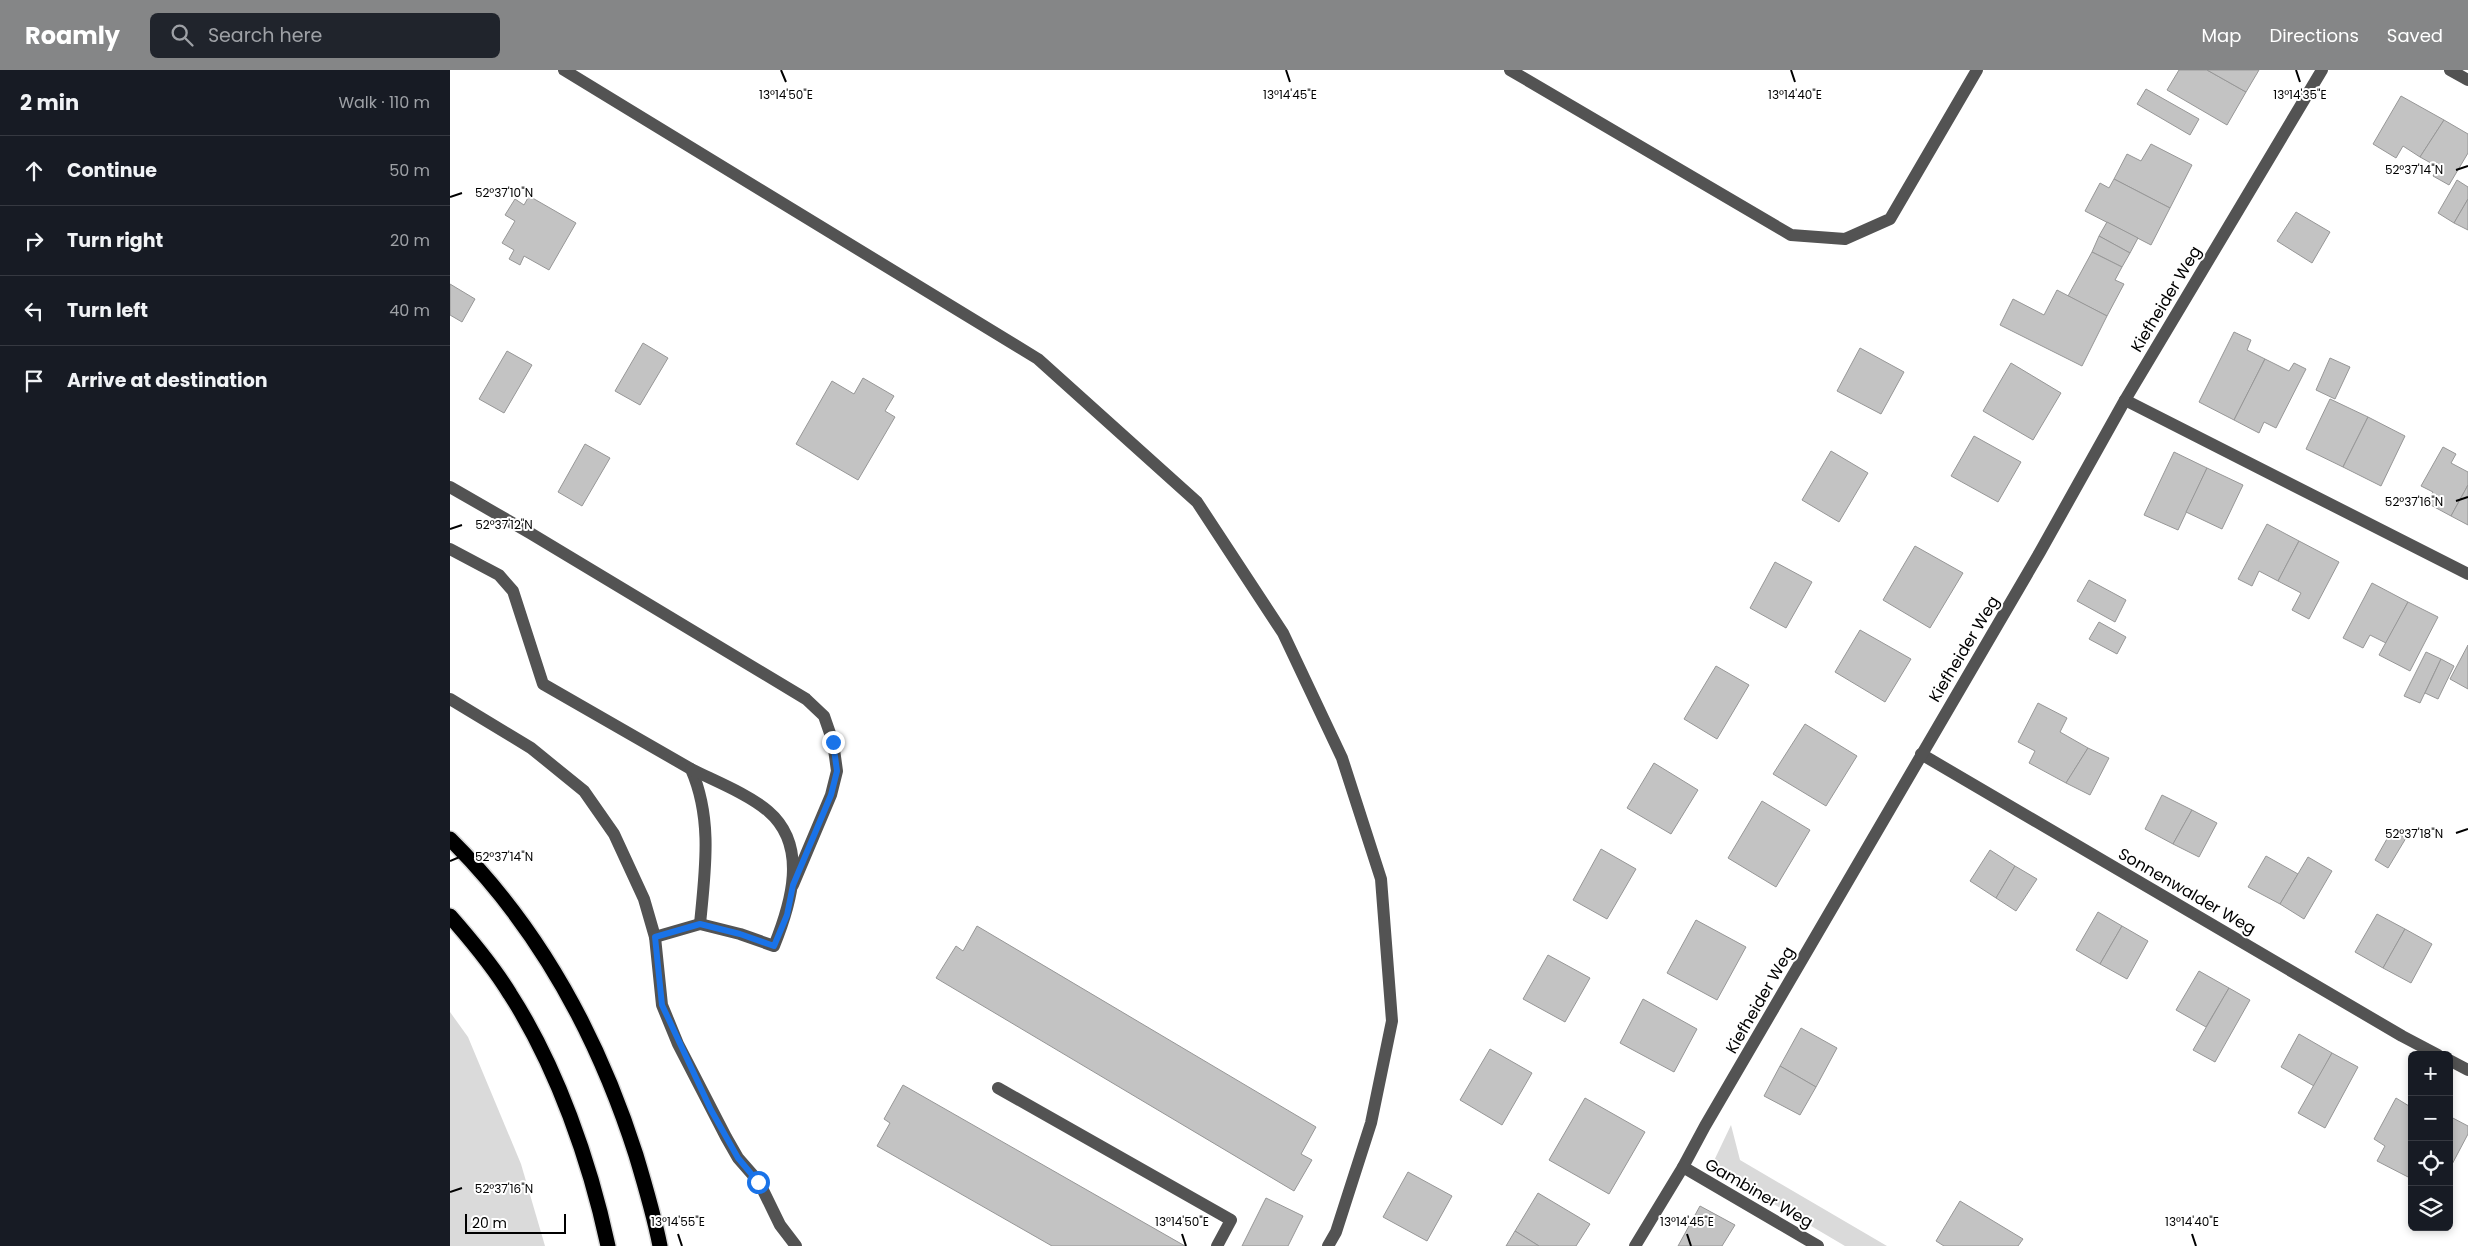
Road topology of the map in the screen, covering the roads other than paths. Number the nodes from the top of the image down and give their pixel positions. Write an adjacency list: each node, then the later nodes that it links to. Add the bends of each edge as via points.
1 (564, 70): 28 (street, via 1038,358 1197,502 1283,633 1342,758 1381,879 1392,1021 1371,1123 1336,1232)
2 (1510, 70): 3 (street, via 1791,235 1845,239 1890,219)
3 (1977, 70)
4 (2322, 70): 7 (street, Kiefheider Weg)
5 (2450, 70): 6 (street)
6 (2468, 80)
7 (2125, 400): 10 (street); 12 (street, Kiefheider Weg)
8 (450, 488): 15 (street, via 797,694 824,716 833,742 837,771 831,795)
9 (450, 549): 13 (street, via 499,575 513,591 543,684)
10 (2468, 574)
11 (450, 699): 18 (street, via 531,748 584,791 614,834 629,863)
12 (1921, 754): 19 (street, Sonnenwalder Weg); 23 (street, Kiefheider Weg)
13 (691, 769): 15 (street, via 768,812 788,836 793,860); 17 (street, via 700,789 706,820)
14 (450, 839): 25 (highway, via 508,904 574,1002 620,1103)
15 (793, 885): 17 (street, via 787,915 774,946)
16 (450, 916): 24 (highway, via 510,994 532,1031 577,1133)
17 (700, 924): 18 (street)
18 (655, 937): 26 (street, via 662,1005 678,1044 738,1158 758,1182 780,1225)
19 (2431, 1051)
20 (2453, 1062): 21 (street)
21 (2468, 1070)
22 (998, 1088): 27 (street, via 1231,1220)
23 (1683, 1167): 29 (street, Kiefheider Weg); 30 (street, Gambiner Weg)
24 (608, 1246)
25 (660, 1246)
26 (796, 1246)
27 (1217, 1246)
28 (1328, 1246)
29 (1635, 1246)
30 (1818, 1246)

